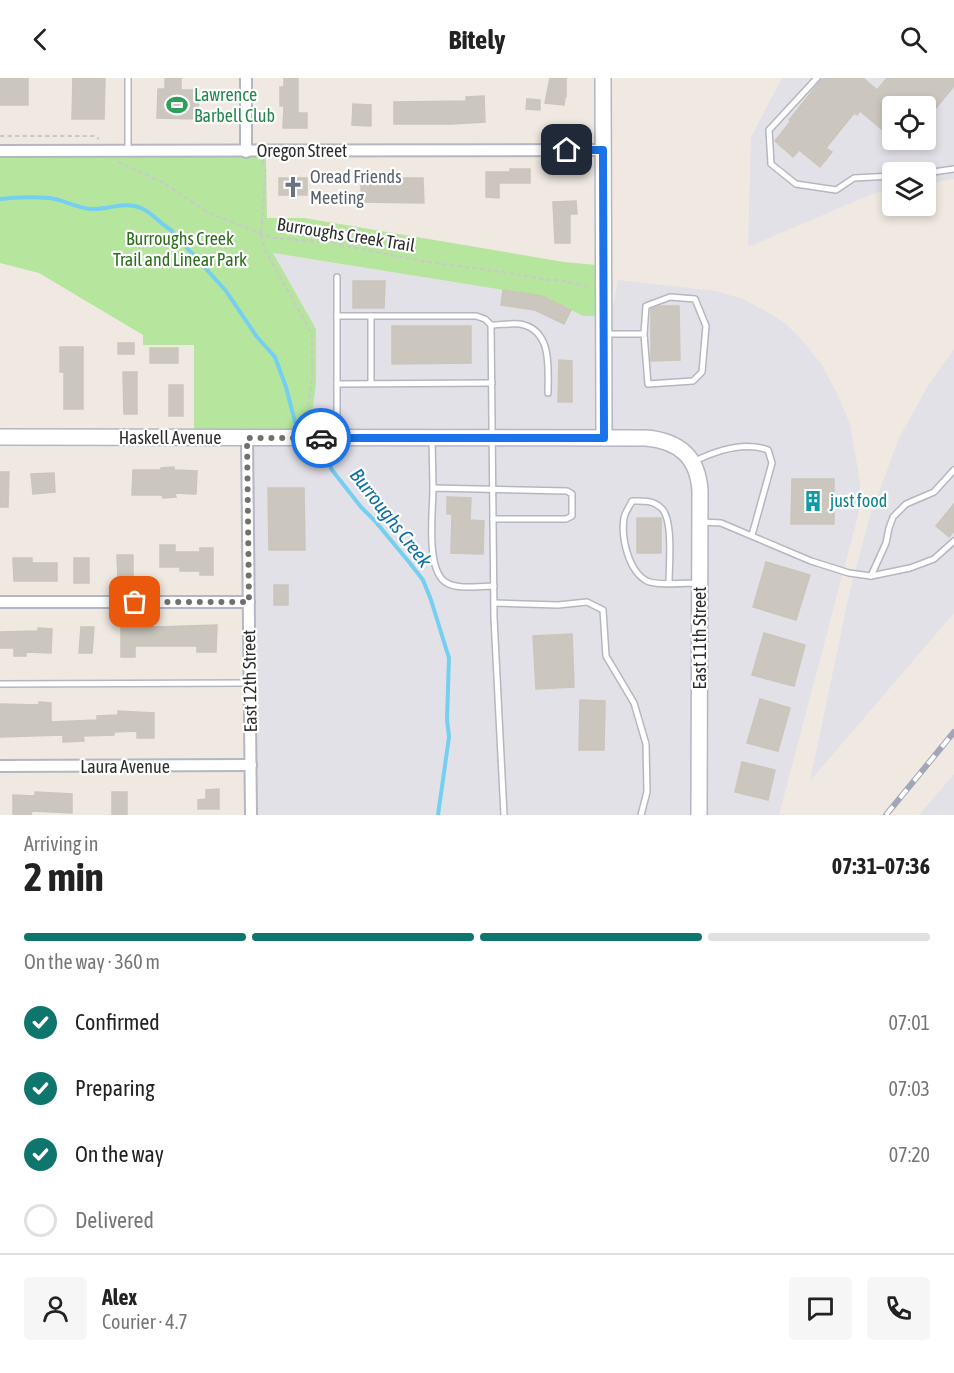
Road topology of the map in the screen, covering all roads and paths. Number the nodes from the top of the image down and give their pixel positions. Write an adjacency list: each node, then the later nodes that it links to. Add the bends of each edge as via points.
1 (128, 78): 10 (lane)
2 (246, 78): 11 (street)
3 (603, 78): 7 (main road)
4 (817, 78): 15 (lane, via 769,130 771,164 796,184 836,190 854,178)
5 (0, 136): 6 (path, via 94,136)
6 (104, 146)
7 (603, 150): 9 (street, Oregon Street); 22 (main road)
8 (0, 151): 10 (street, Oregon Street)
9 (262, 151): 11 (street, Oregon Street); 16 (path)
10 (128, 152): 11 (street, Oregon Street)
11 (246, 152)
12 (114, 158): 16 (path, Burroughs Creek Trail, via 178,191 208,213)
13 (954, 169): 14 (lane)
14 (936, 172)
15 (882, 177)
16 (261, 234): 18 (path, Burroughs Creek Trail); 28 (path, via 265,250 312,334)
17 (337, 277): 19 (lane)
18 (591, 287)
19 (337, 316): 20 (lane); 26 (lane)
20 (371, 316): 21 (lane, via 476,316); 25 (lane)
21 (491, 325): 24 (lane); 27 (lane, via 520,324 542,339 547,350)
22 (604, 334): 23 (lane); 34 (main road)
23 (644, 334): 23 (lane, via 646,306 670,297 695,299 706,326 702,372 693,381 648,384)
24 (492, 382): 25 (lane); 33 (lane)
25 (371, 383): 26 (lane)
26 (337, 384): 31 (lane)
27 (548, 393)
28 (306, 425)
29 (0, 437): 30 (main road, Haskell Avenue)
30 (247, 438): 31 (main road, Haskell Avenue); 48 (street, East 12th Street)
31 (338, 438): 32 (main road, Haskell Avenue)
32 (432, 438): 33 (main road, Haskell Avenue); 37 (lane)
33 (492, 438): 34 (main road, Haskell Avenue); 38 (lane)
34 (604, 438): 35 (main road, Haskell Avenue, via 665,441)
35 (692, 462): 40 (main road, East 11th Street, via 699,479); 41 (lane, via 740,447 768,450 772,463)
36 (954, 470): 43 (lane, via 934,492 906,504 893,517)
37 (433, 488): 38 (lane); 46 (lane, via 436,572 445,583 455,586)
38 (493, 489): 39 (lane); 39 (lane, via 572,494 572,516 566,519)
39 (493, 519): 46 (lane)
40 (700, 522): 41 (lane, via 721,523); 45 (main road, East 11th Street)
41 (752, 535): 43 (lane, via 811,561)
42 (954, 541): 43 (lane, via 934,559)
43 (871, 576)
44 (669, 583): 44 (lane, via 648,582 631,562 624,543 624,516 632,501 647,500 662,507 668,519); 45 (lane)
45 (700, 583): 57 (main road, East 11th Street)
46 (494, 586): 49 (lane)
47 (0, 602): 48 (street)
48 (249, 602): 50 (street, East 12th Street)
49 (494, 603): 55 (lane); 56 (lane, via 587,602 603,610 606,656 634,703 646,744 647,792)
50 (250, 683): 51 (lane); 52 (street, East 12th Street)
51 (0, 684)
52 (251, 765): 53 (street, Laura Avenue); 54 (street, East 12th Street)
53 (0, 766)
54 (251, 815)
55 (504, 815)
56 (641, 815)
57 (699, 815)

